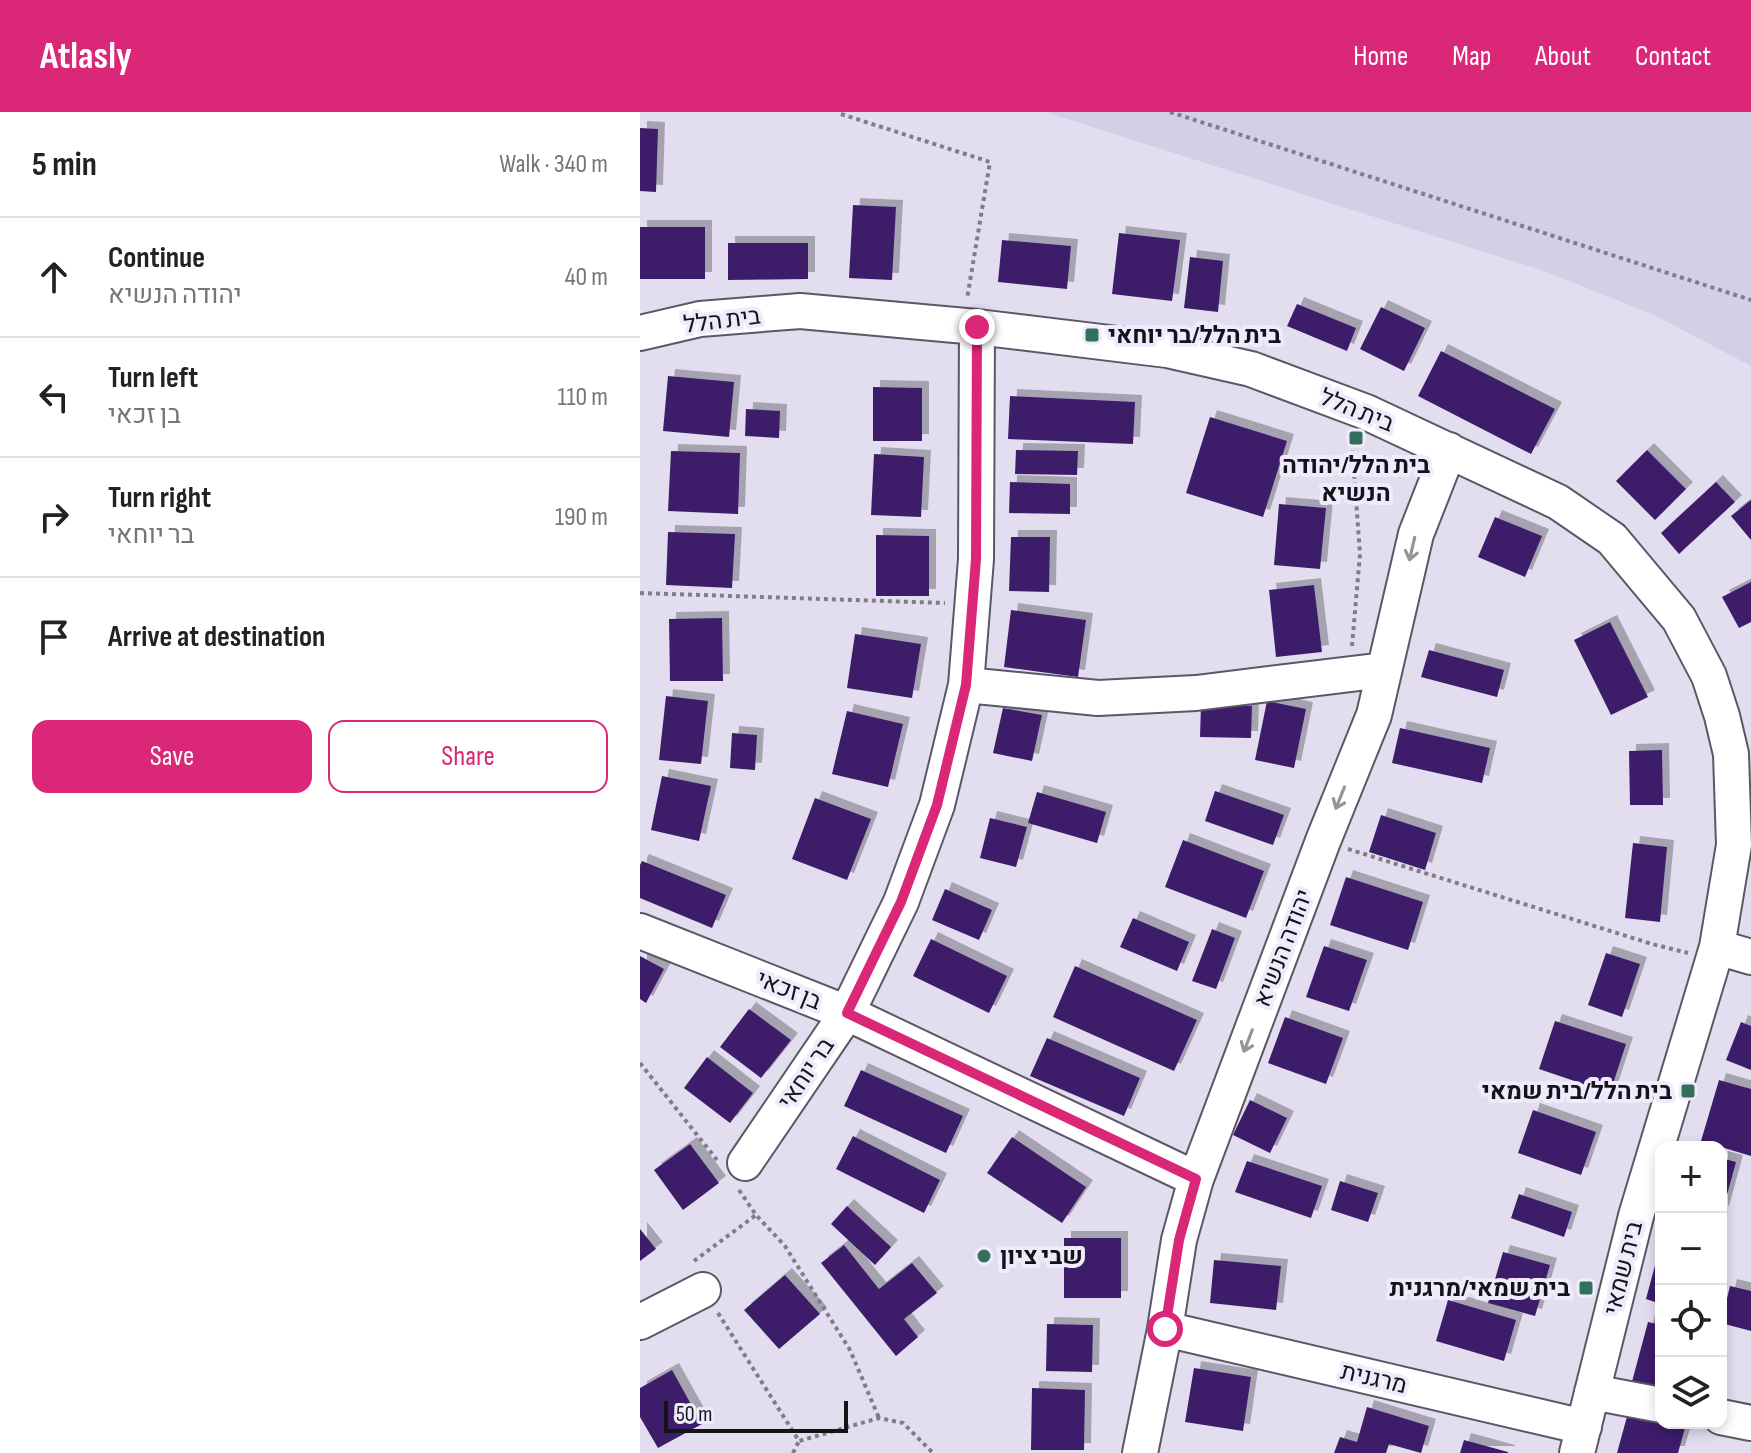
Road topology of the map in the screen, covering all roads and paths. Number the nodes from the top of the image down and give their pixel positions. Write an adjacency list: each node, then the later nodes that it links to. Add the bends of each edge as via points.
1 (1170, 112): 3 (path)
2 (841, 114): 4 (path, via 990,162)
3 (1751, 300)
4 (970, 326): 5 (street, בית הלל, via 800,311 700,319); 6 (street, בית הלל, via 1167,350 1251,369); 9 (street, בר יוחאי, via 976,559)
5 (640, 333)
6 (1366, 412): 7 (street, בית הלל); 11 (path, via 1352,445 1360,554)
7 (1449, 450): 10 (street, יהודה הנשיא, one-way to 10, via 1416,534); 16 (street, בית הלל, via 1558,502 1612,539 1679,619 1709,676 1731,754 1734,845)
8 (640, 593): 9 (path)
9 (972, 604): 12 (street, בר יוחאי)
10 (1384, 670): 11 (street); 13 (street, יהודה הנשיא, one-way to 13, via 1374,715)
11 (1349, 674): 12 (street, via 1196,693 1098,698)
12 (966, 685): 18 (street, בר יוחאי, via 937,805 901,902)
13 (1323, 841): 15 (path); 21 (street, יהודה הנשיא, one-way to 21)
14 (640, 931): 18 (street, בן זכאי)
15 (1663, 947)
16 (1717, 947): 17 (street); 26 (street, בית שמאי, via 1636,1216)
17 (1751, 957)
18 (847, 1013): 20 (street, בר יוחאי); 21 (street, בן זכאי)
19 (640, 1063): 20 (path)
20 (733, 1170): 22 (path)
21 (1196, 1179): 25 (street, יהודה הנשיא, via 1179,1240)
22 (756, 1215): 23 (path, via 690,1264); 28 (path, via 785,1246 850,1350)
23 (703, 1290): 24 (street); 32 (path)
24 (640, 1322)
25 (1165, 1329): 31 (street, מרגנית); 35 (street, יהודה הנשיא)
26 (1592, 1392): 27 (street); 31 (street, בית שמאי)
27 (1655, 1404)
28 (879, 1418): 32 (path); 34 (path, via 903,1423)
29 (1727, 1418): 30 (street)
30 (1751, 1423)
31 (1580, 1440)
32 (799, 1441): 33 (path)
33 (793, 1453)
34 (933, 1453)
35 (1140, 1453)

